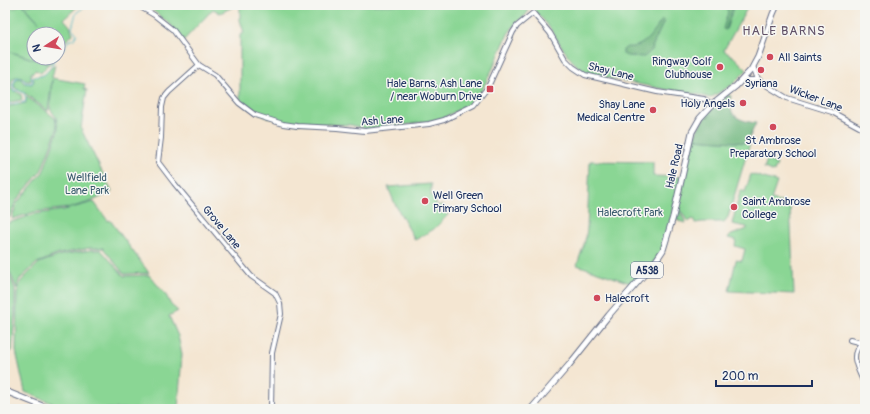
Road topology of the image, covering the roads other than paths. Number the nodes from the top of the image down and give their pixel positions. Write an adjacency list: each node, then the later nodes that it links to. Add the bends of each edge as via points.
1 (137, 5): 4 (street, Ash Lane, via 173,30)
2 (777, 5): 5 (main road, Hale Road)
3 (532, 13): 4 (street, Ash Lane, via 513,32 492,79 478,101 455,115 429,124 365,131 283,124 264,119 248,110 215,75); 8 (street, Shay Lane, via 550,33 565,59 585,75 657,92 704,99)
4 (199, 64): 15 (street, Grove Lane, via 164,98 158,162 251,276 279,298 281,314 272,353)
5 (753, 66): 6 (main road, Hale Road); 7 (street)
6 (742, 80): 7 (street, Wicker Lane); 8 (main road, Hale Road / A538)
7 (761, 82): 9 (street, Wicker Lane, via 787,98 832,112)
8 (712, 105): 16 (main road, Hale Road / A538, via 692,132 663,250)
9 (865, 130)
10 (863, 342): 11 (street); 11 (street, via 850,340)
11 (854, 354): 12 (street, via 857,369)
12 (865, 386)
13 (5, 391): 14 (main road)
14 (50, 409)
15 (270, 409)
16 (531, 409)

